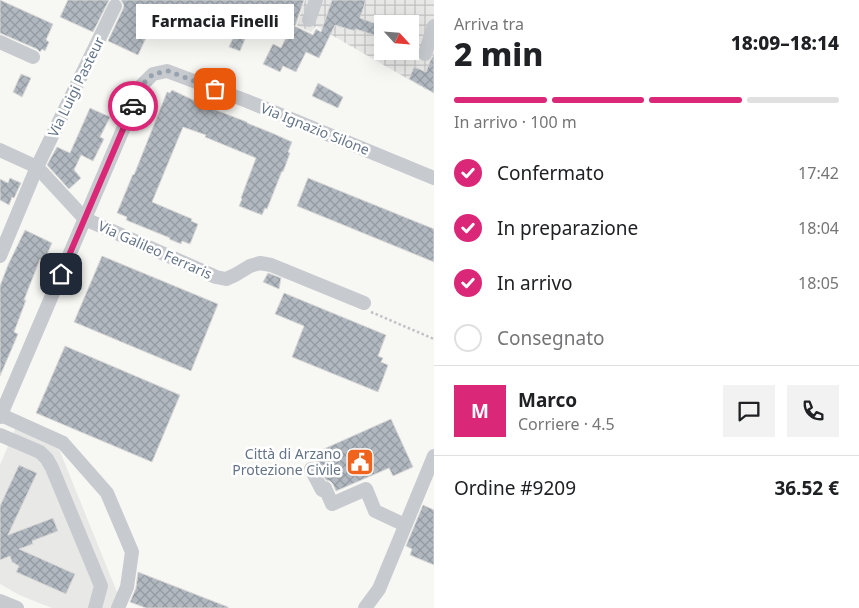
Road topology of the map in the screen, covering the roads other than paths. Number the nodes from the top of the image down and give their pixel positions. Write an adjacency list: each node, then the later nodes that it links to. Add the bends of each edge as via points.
1 (316, 0): 3 (street)
2 (114, 6): 9 (street, Via Luigi Pasteur)
3 (309, 20)
4 (434, 26): 6 (street)
5 (0, 42): 7 (street)
6 (425, 54)
7 (33, 57)
8 (0, 150): 9 (street)
9 (37, 167): 11 (street); 12 (street, Via Luigi Pasteur)
10 (434, 178): 11 (street, Via Ignazio Silone, via 168,71 153,74 142,85)
11 (84, 219): 13 (street, Via Galileo Ferraris, via 216,277 226,279 260,263); 14 (street)
12 (0, 256)
13 (364, 303)
14 (0, 416): 22 (street, via 63,443 107,492 132,552 127,587)
15 (0, 435): 21 (street, via 40,452 50,463 101,586)
16 (434, 456): 18 (street)
17 (311, 468): 18 (street, via 332,504 366,489 375,511)
18 (405, 525): 23 (street, via 379,589)
19 (0, 601): 20 (street)
20 (16, 608)
21 (95, 608)
22 (118, 608)
23 (364, 608)

